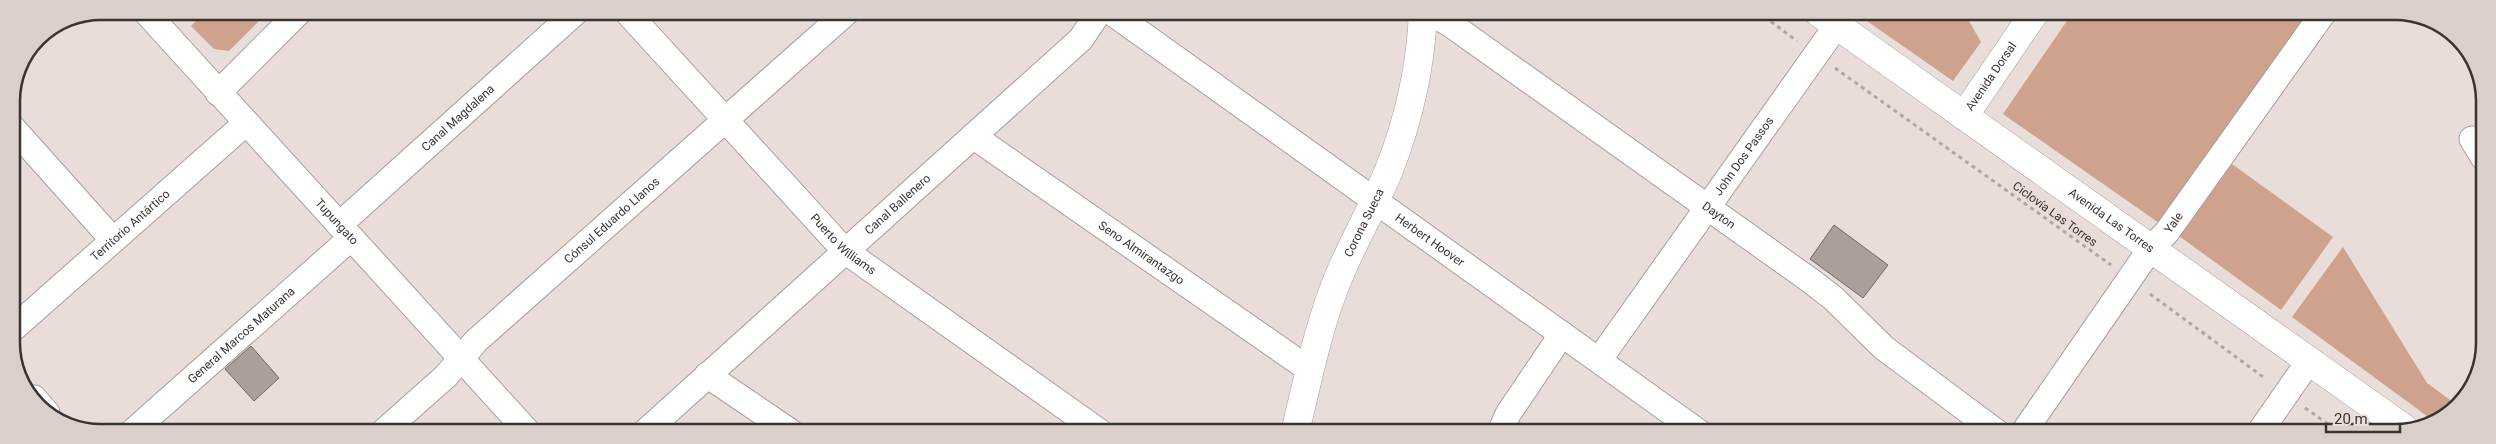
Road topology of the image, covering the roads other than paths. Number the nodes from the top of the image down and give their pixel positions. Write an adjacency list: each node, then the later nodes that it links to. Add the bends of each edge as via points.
1 (153, 20): 14 (street, Tupungato)
2 (291, 20): 14 (street)
3 (568, 20): 22 (street, Canal Magdalena)
4 (634, 20): 16 (street, Puerto Williams)
5 (838, 20): 16 (street, Cónsul Eduardo Llanos)
6 (1093, 20): 19 (street, Canal Ballenero, via 1080,39)
7 (1122, 20): 20 (street, Herbert Hoover)
8 (1423, 20): 20 (main road, Corona Sueca, via 1422,44 1410,105 1389,170)
9 (1441, 20): 21 (street, Dayton)
10 (1828, 20): 21 (street, John Dos Passos, via 1816,55)
11 (1829, 20): 15 (main road, Avenida Las Torres)
12 (2029, 20): 15 (main road, Avenida Dorsal)
13 (2318, 20): 24 (street, Yale, via 2167,232)
14 (218, 93): 17 (street, Tupungato)
15 (1964, 116): 24 (main road, Avenida Las Torres)
16 (726, 121): 25 (street, Puerto Williams); 28 (street, Cónsul Eduardo Llanos, via 476,342)
17 (246, 123): 22 (street, Tupungato); 23 (street, Territorio Antártico)
18 (20, 136): 23 (street)
19 (973, 136): 25 (street, Canal Ballenero); 31 (street, Seno Almirantazgo)
20 (1375, 200): 27 (street, Herbert Hoover); 31 (main road, Corona Sueca, via 1339,276)
21 (1708, 207): 29 (street, John Dos Passos); 42 (street, Dayton, via 1833,298 1884,348)
22 (345, 232): 28 (street, Tupungato); 33 (street, General Marcos Maturana)
23 (113, 240): 26 (street, Territorio Antártico)
24 (2151, 248): 30 (main road, Avenida Las Torres); 43 (street, Yale)
25 (845, 251): 32 (street, Canal Ballenero); 38 (street, Puerto Williams)
26 (20, 323)
27 (1562, 334): 29 (street, Herbert Hoover); 40 (street)
28 (461, 359): 34 (street, Cónsul Eduardo Llanos); 35 (street, Tupungato)
29 (1599, 360): 41 (street, Herbert Hoover)
30 (2310, 361): 44 (street); 45 (main road, Avenida Las Torres)
31 (1310, 370): 39 (main road, Corona Sueca)
32 (707, 375): 36 (street, Canal Ballenero); 37 (street)
33 (141, 424)
34 (392, 424)
35 (521, 424)
36 (654, 424)
37 (779, 424)
38 (1086, 424)
39 (1297, 424)
40 (1504, 424)
41 (1689, 424)
42 (1986, 424)
43 (2029, 424)
44 (2265, 424)
45 (2398, 424)

